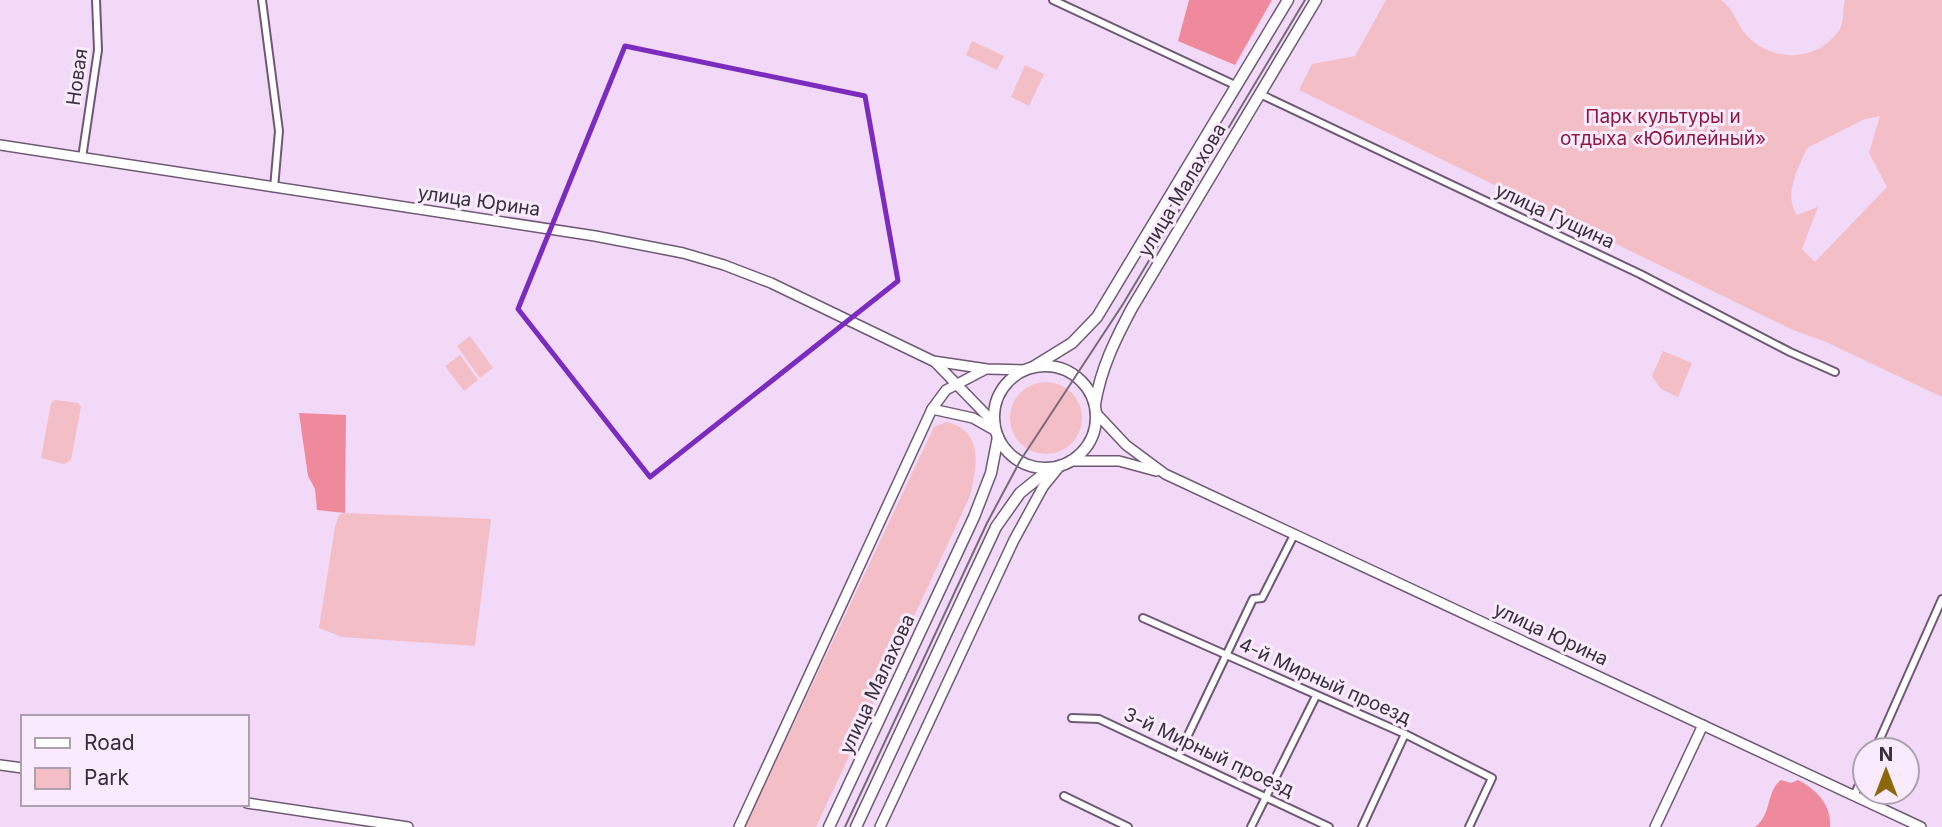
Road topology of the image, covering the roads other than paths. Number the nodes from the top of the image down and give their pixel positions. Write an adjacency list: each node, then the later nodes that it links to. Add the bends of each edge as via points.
1 (96, 0): 9 (street, Новая, via 98,50)
2 (262, 0): 10 (street, via 279,131)
3 (1053, 0): 6 (street)
4 (1288, 0): 6 (main road, улица Малахова)
5 (1316, 0): 7 (main road, улица Малахова)
6 (1237, 86): 13 (main road, улица Малахова, via 1097,317 1072,343)
7 (1260, 94): 14 (street, улица Гущина, via 1628,268); 17 (main road, улица Малахова, via 1114,341 1100,375)
8 (0, 145): 9 (main road, улица Юрина)
9 (82, 159): 10 (main road, улица Юрина)
10 (274, 188): 11 (main road, улица Юрина, via 683,253 771,284)
11 (933, 361): 12 (main road, улица Юрина); 15 (main road, улица Юрина)
12 (987, 369): 13 (main road, улица Юрина); 15 (main road)
13 (1029, 369): 17 (main road, via 1053,367 1071,373 1088,388); 18 (main road, via 1001,392)
14 (1835, 372)
15 (957, 383): 16 (main road); 18 (main road, улица Юрина)
16 (932, 409): 18 (main road, via 973,418); 39 (main road)
17 (1095, 409): 19 (main road, via 1090,441); 20 (main road, улица Юрина, via 1126,445)
18 (996, 431): 19 (main road, via 1020,461); 40 (main road, улица Малахова, via 991,473 974,517)
19 (1060, 465): 20 (main road, улица Юрина, via 1119,461); 41 (main road, via 1020,492 996,527); 42 (main road, via 1019,530)
20 (1165, 474): 21 (main road, улица Юрина)
21 (1294, 534): 24 (street, via 1262,598 1253,599); 27 (main road, улица Юрина)
22 (1942, 599): 29 (street)
23 (1143, 618): 24 (street, 4-й Мирный проезд)
24 (1226, 654): 25 (street, 4-й Мирный проезд); 30 (street)
25 (1317, 696): 28 (street, 4-й Мирный проезд); 35 (street)
26 (1072, 718): 30 (street, 3-й Мирный проезд, via 1099,719)
27 (1703, 725): 33 (main road, улица Юрина); 48 (main road)
28 (1405, 734): 46 (street); 47 (street, 4-й Мирный проезд, via 1492,778)
29 (1881, 736)
30 (1179, 754): 35 (street, 3-й Мирный проезд)
31 (0, 765): 32 (main road)
32 (21, 768)
33 (1851, 795)
34 (1064, 796): 43 (street)
35 (1266, 796): 44 (street); 45 (street, 3-й Мирный проезд)
36 (248, 803): 38 (main road)
37 (1876, 806): 49 (main road, улица Юрина)
38 (408, 827)
39 (739, 827)
40 (829, 827)
41 (856, 827)
42 (880, 827)
43 (1128, 827)
44 (1251, 827)
45 (1329, 827)
46 (1362, 827)
47 (1469, 827)
48 (1655, 827)
49 (1922, 827)

